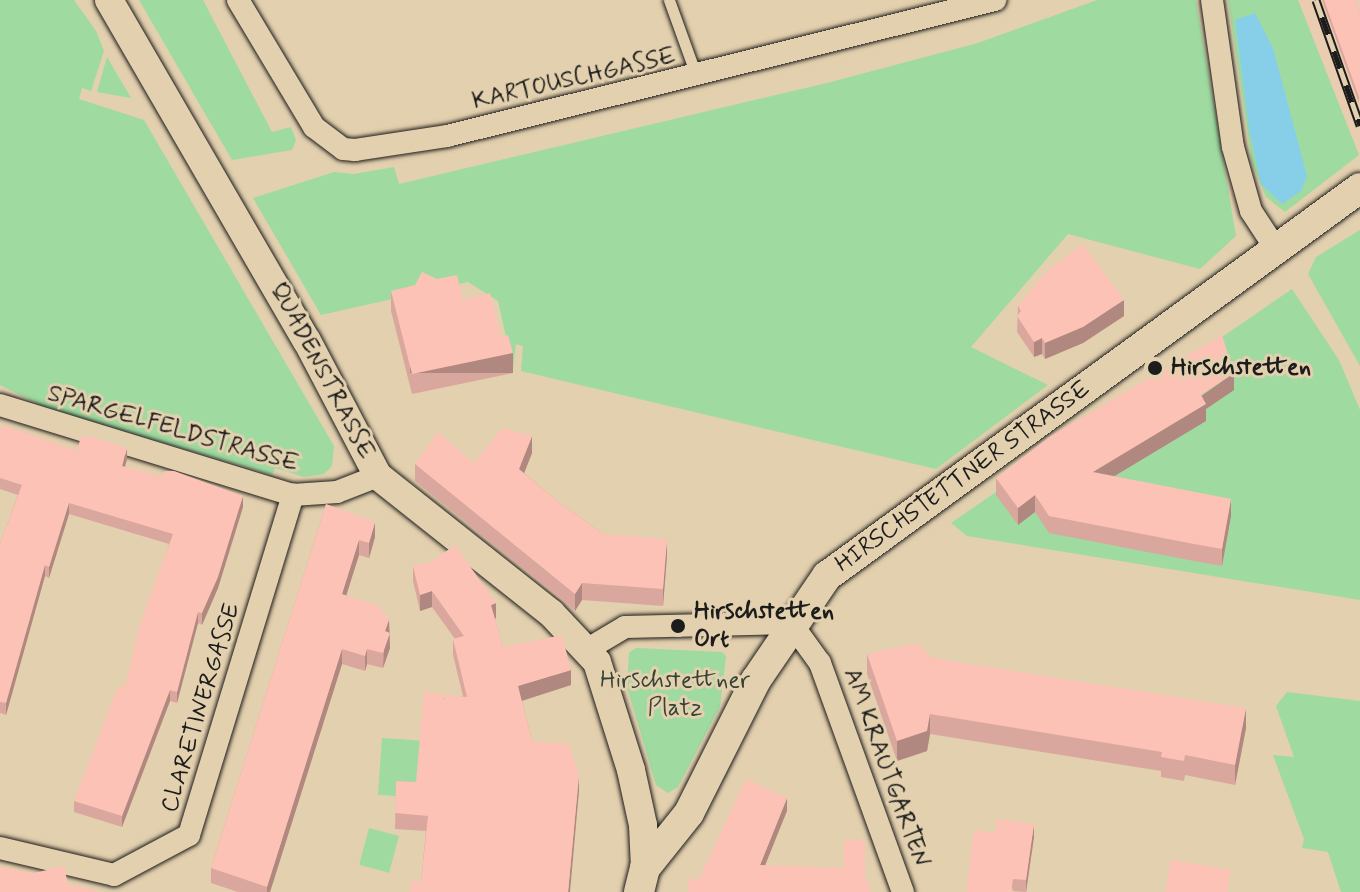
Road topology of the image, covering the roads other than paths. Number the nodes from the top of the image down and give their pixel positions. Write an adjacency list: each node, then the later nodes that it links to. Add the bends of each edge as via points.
1 (109, 0): 10 (street, QUADENSTRASSE, via 292,314)
2 (238, 0): 6 (street, KARTOUSCHGASSE, via 314,127 343,149 398,146)
3 (669, 0): 6 (lane)
4 (995, 0): 6 (street, KARTOUSCHGASSE)
5 (1212, 0): 8 (street, via 1233,147 1251,211)
6 (697, 76)
7 (1360, 188): 8 (main road, HIRSCHSTETTNER STRASSE)
8 (1276, 249): 12 (main road, HIRSCHSTETTNER STRASSE, via 827,576)
9 (0, 405): 11 (street, SPARGELFELDSTRASSE)
10 (378, 476): 11 (street, SPARGELFELDSTRASSE, via 337,492); 13 (street, QUADENSTRASSE, via 551,613)
11 (293, 495): 14 (street, CLARETINERGASSE, via 189,835 114,875)
12 (791, 623): 13 (street, via 625,627); 15 (main road, HIRSCHSTETTNER STRASSE, via 689,813); 16 (street, AM KRAUTGARTEN, via 820,663)
13 (588, 649): 15 (street, QUADENSTRASSE, via 603,677 631,770 643,825)
14 (0, 848)
15 (642, 880)
16 (903, 892)

